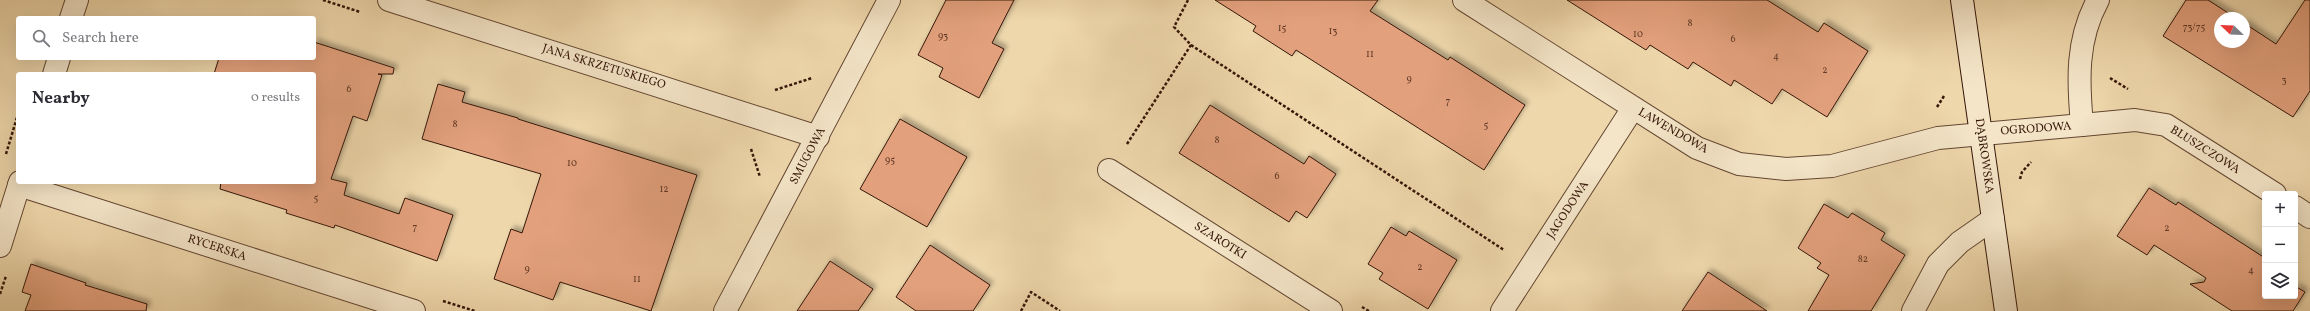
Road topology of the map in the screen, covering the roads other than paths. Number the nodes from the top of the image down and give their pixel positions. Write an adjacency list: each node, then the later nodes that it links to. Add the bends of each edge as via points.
1 (77, 0): 7 (street)
2 (389, 0): 13 (street, JANA SKRZETUSKIEGO)
3 (889, 0): 13 (street, SMUGOWA)
4 (1464, 0): 10 (street, LAWENDOWA)
5 (1962, 0): 12 (street, DĄBROWSKA)
6 (2098, 0): 11 (street, OGRODOWA, via 2092,10 2079,51 2078,86)
7 (72, 16)
8 (58, 60): 9 (street)
9 (55, 72)
10 (1633, 108): 12 (street, LAWENDOWA, via 1697,148 1739,164 1786,169 1832,166 1938,138); 24 (street, JAGODOWA)
11 (2082, 125): 12 (street, OGRODOWA); 16 (street, BLUSZCZOWA, via 2135,120 2166,125)
12 (1981, 133): 19 (street, DĄBROWSKA)
13 (818, 137): 22 (street, SMUGOWA)
14 (1109, 170): 23 (street, SZAROTKI)
15 (20, 184): 20 (street); 21 (street, RYCERSKA)
16 (2270, 191)
17 (2298, 209): 18 (street)
18 (2310, 217)
19 (1992, 219): 25 (street, via 1960,242 1938,264); 26 (street, DĄBROWSKA)
20 (0, 246)
21 (414, 311)
22 (725, 311)
23 (1331, 311)
24 (1502, 311)
25 (1913, 311)
26 (2006, 311)

